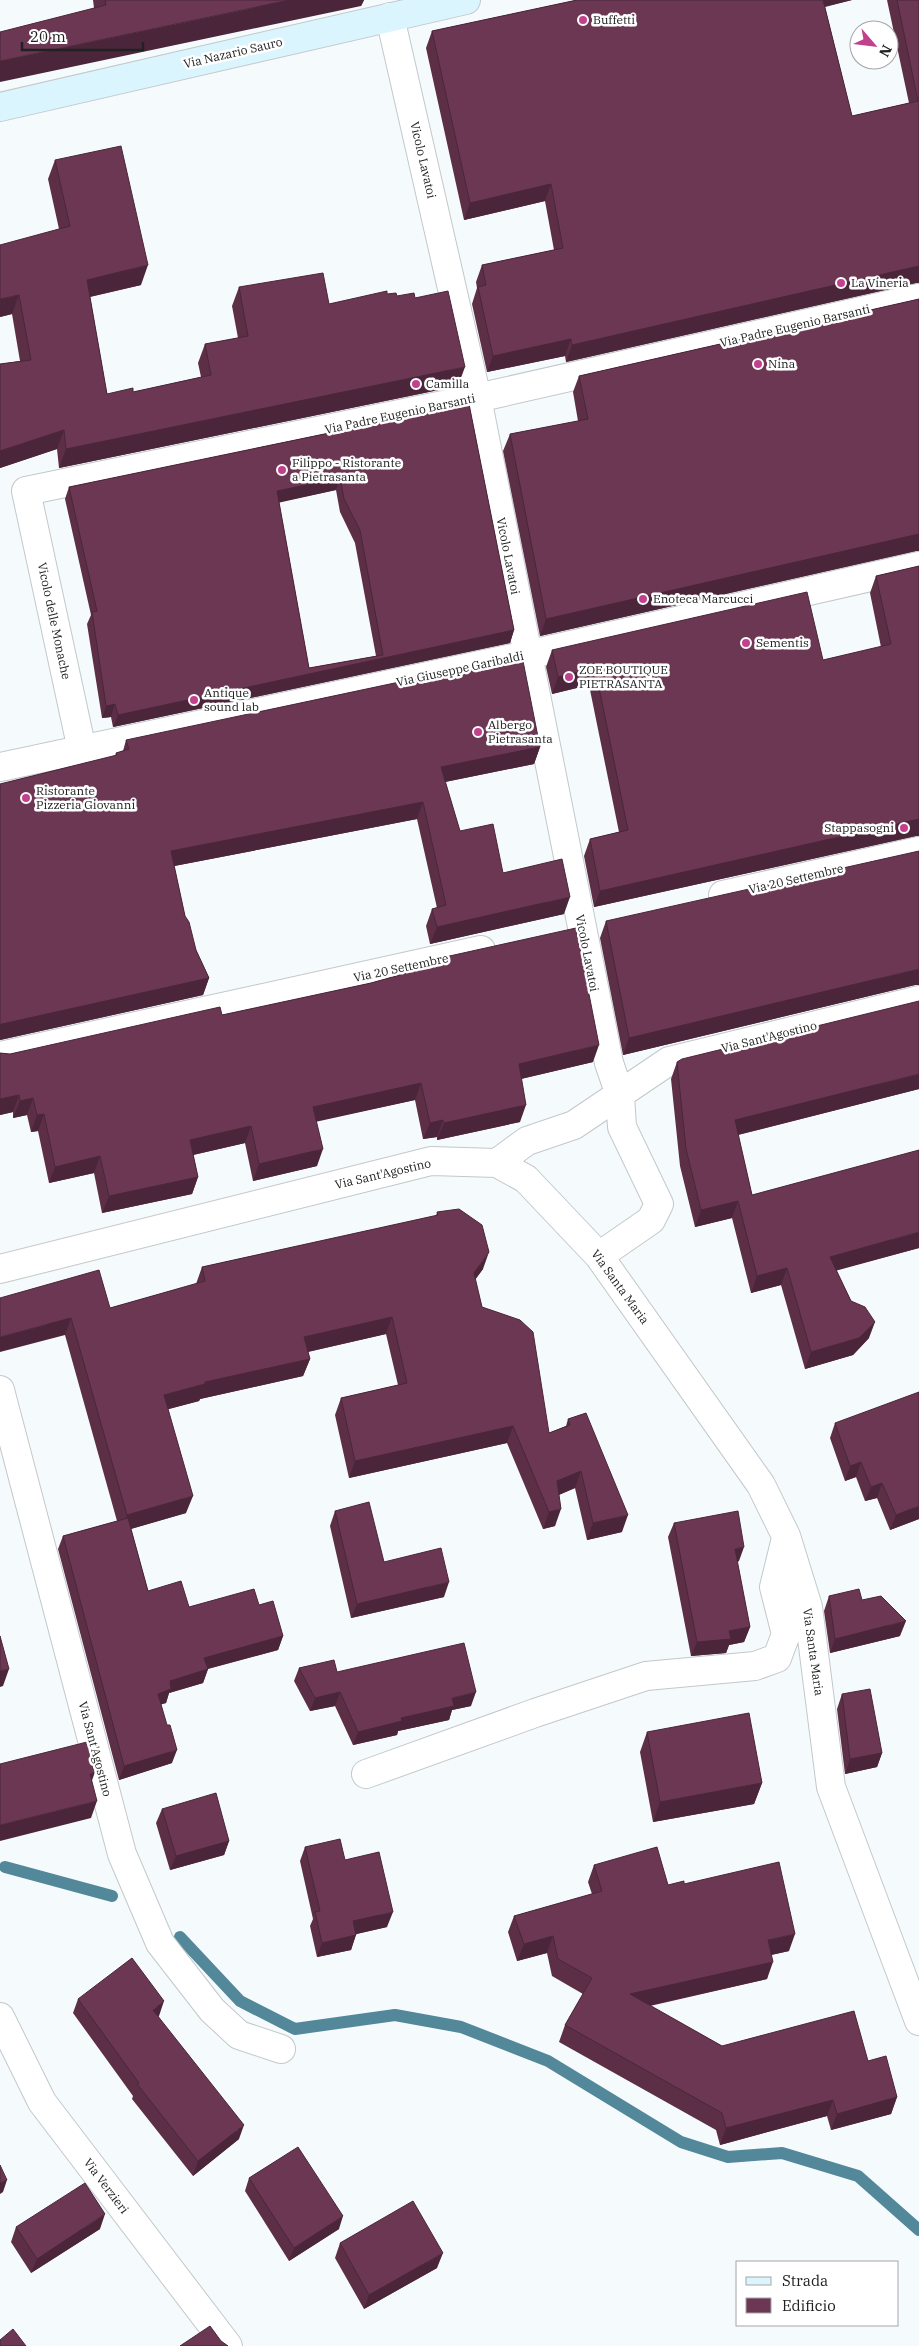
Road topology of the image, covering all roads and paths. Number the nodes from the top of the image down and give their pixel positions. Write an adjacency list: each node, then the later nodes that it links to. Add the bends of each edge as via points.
1 (466, 0): 2 (main road, Via Nazario Sauro)
2 (390, 17): 3 (main road, Via Nazario Sauro); 5 (street, Vicolo Lavatoi)
3 (0, 107)
4 (919, 298): 5 (street, Via Padre Eugenio Barsanti)
5 (477, 398): 6 (street, Via Padre Eugenio Barsanti); 8 (street, Vicolo Lavatoi)
6 (26, 491): 9 (street, Vicolo delle Monache)
7 (919, 566): 8 (street, Via Giuseppe Garibaldi)
8 (527, 655): 9 (street, Via Giuseppe Garibaldi); 14 (street, Vicolo Lavatoi)
9 (82, 750): 10 (street, Via Giuseppe Garibaldi)
10 (0, 767)
11 (919, 851): 12 (street, Via 20 Settembre)
12 (695, 902)
13 (610, 921): 14 (street)
14 (582, 928): 15 (street); 19 (street, Vicolo Lavatoi, via 609,1063)
15 (554, 934)
16 (508, 944): 18 (street, Via 20 Settembre)
17 (919, 1000): 19 (street, Via Sant'Agostino, via 669,1061)
18 (0, 1056)
19 (620, 1095): 20 (street, Via Sant'Agostino, via 574,1125 527,1141); 21 (street, Vicolo Lavatoi, via 622,1127 659,1204 650,1220)
20 (497, 1163): 21 (street, Via Santa Maria, via 526,1179); 22 (street, Via Sant'Agostino, via 431,1162)
21 (599, 1256): 24 (street, Via Santa Maria, via 761,1485)
22 (0, 1269)
23 (0, 1390): 28 (street, Via Sant'Agostino, via 122,1854 160,1943 212,2010 239,2034)
24 (786, 1536): 25 (street, via 774,1587 786,1634 777,1658 755,1666 646,1676); 27 (street, Via Santa Maria, via 808,1607 831,1787)
25 (366, 1774)
26 (0, 2017): 29 (street, Via Verzieri, via 42,2102)
27 (919, 2021)
28 (281, 2049)
29 (228, 2346)

